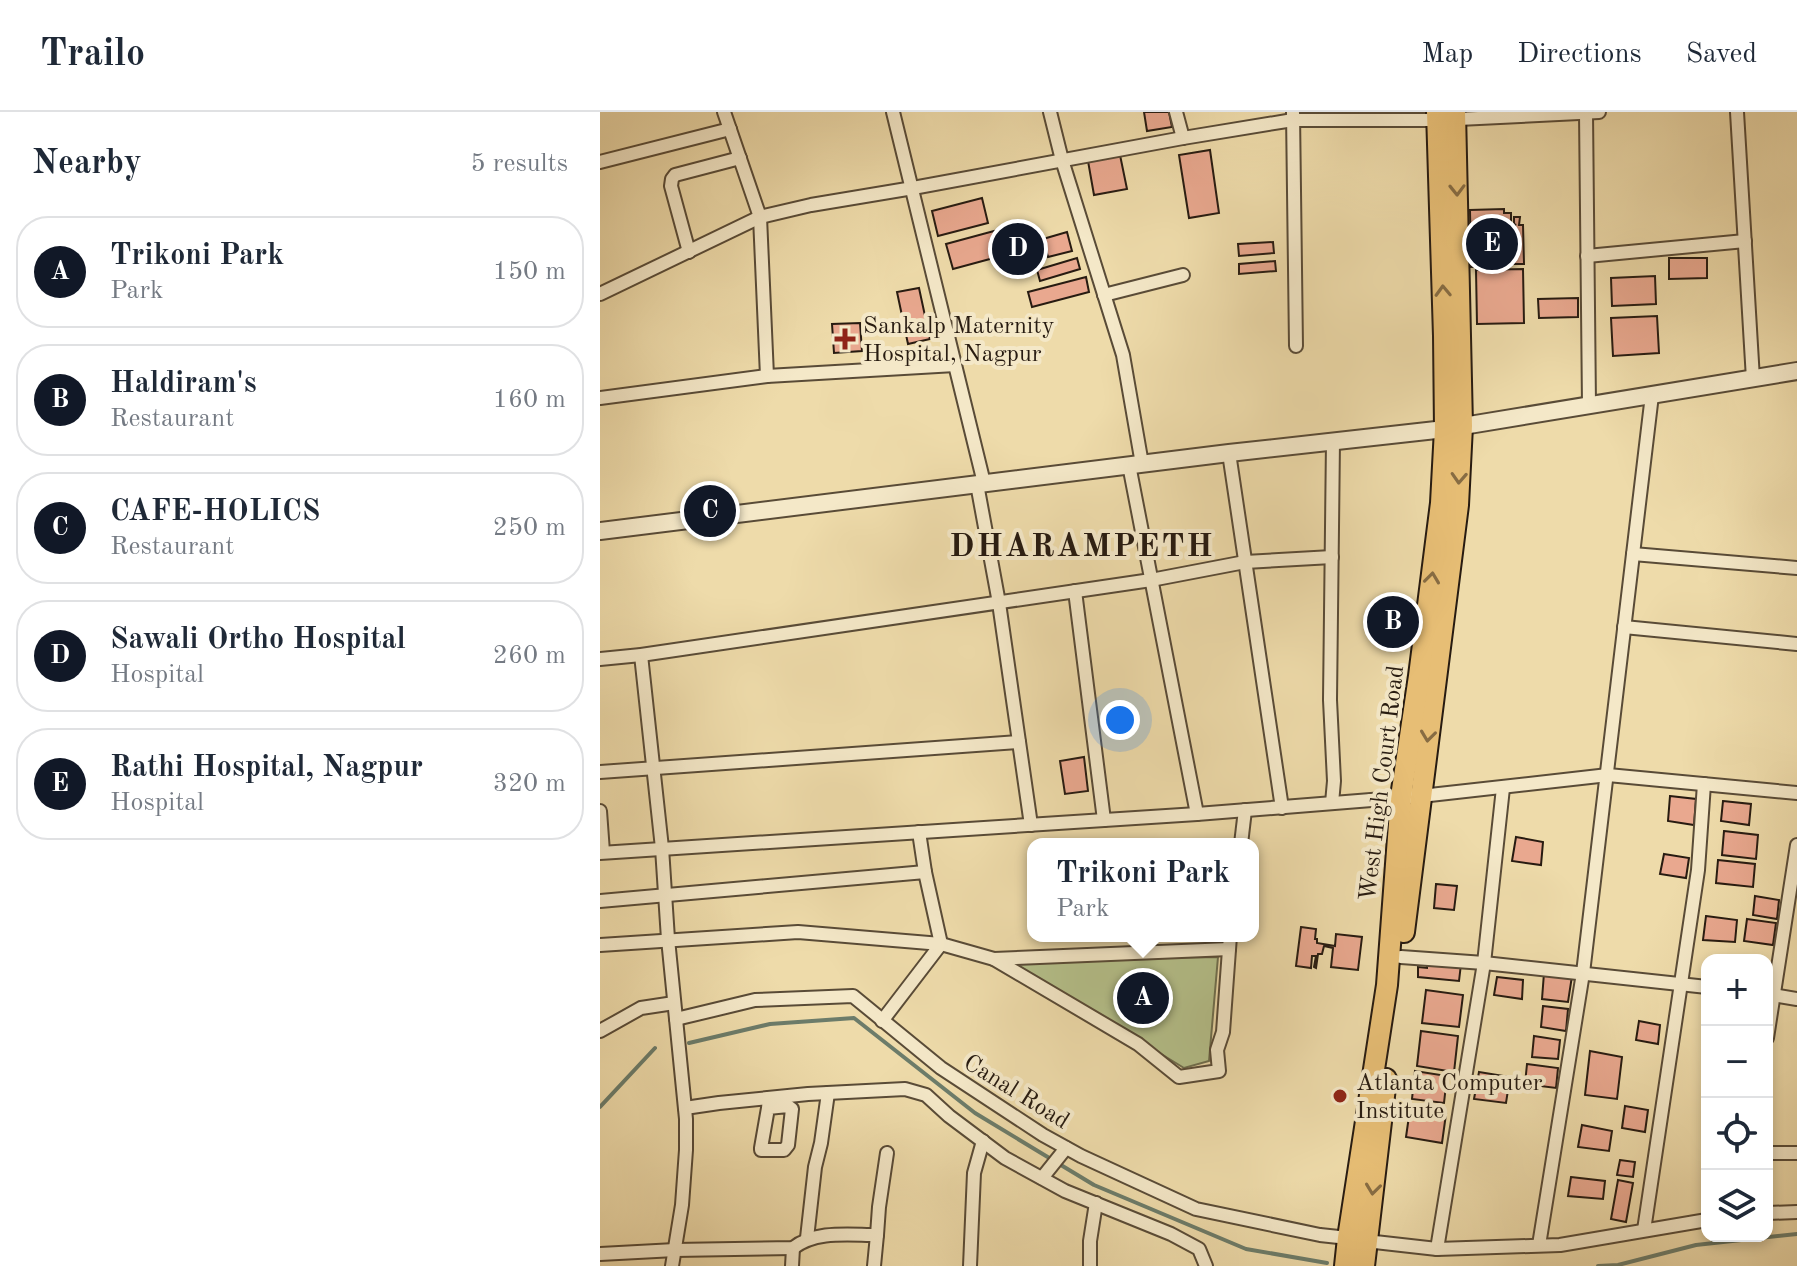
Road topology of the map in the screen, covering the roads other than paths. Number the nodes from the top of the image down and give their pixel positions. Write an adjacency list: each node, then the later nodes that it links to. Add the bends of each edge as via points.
1 (724, 112): 10 (street)
2 (893, 112): 15 (street)
3 (1050, 112): 13 (street)
4 (1176, 112): 11 (street)
5 (1599, 112): 7 (street)
6 (1737, 112): 17 (street)
7 (1586, 113): 9 (street); 19 (street)
8 (1293, 116): 9 (street); 11 (street); 23 (street)
9 (1446, 116): 31 (main road, West High Court Road)
10 (730, 129): 12 (street); 14 (street)
11 (1183, 138): 13 (street)
12 (740, 158): 16 (street); 18 (street, via 672,179)
13 (1062, 160): 15 (street); 22 (street)
14 (600, 162)
15 (913, 188): 16 (street); 24 (street)
16 (760, 217): 18 (street); 26 (street)
17 (1745, 241): 19 (street); 27 (street)
18 (689, 252): 21 (street)
19 (1587, 256): 30 (street)
20 (1183, 275): 22 (street)
21 (600, 294)
22 (1104, 295): 34 (street, via 1123,355)
23 (1296, 346)
24 (955, 365): 26 (street); 35 (street)
25 (1797, 371): 27 (street)
26 (767, 376): 29 (street)
27 (1753, 379): 28 (street)
28 (1652, 395): 30 (street); 37 (street)
29 (600, 398)
30 (1589, 405): 31 (street)
31 (1453, 427): 32 (street); 55 (main road, West High Court Road, via 1458,505)
32 (1333, 441): 33 (street); 38 (street)
33 (1229, 453): 34 (street); 39 (street)
34 (1136, 465): 35 (street); 41 (street)
35 (980, 484): 36 (street); 43 (street)
36 (600, 531)
37 (1633, 554): 40 (street); 44 (street)
38 (1332, 557): 39 (street); 56 (street)
39 (1245, 562): 41 (street); 57 (street)
40 (1797, 568)
41 (1151, 580): 42 (street); 60 (street)
42 (1075, 591): 43 (street); 61 (street)
43 (999, 603): 46 (street); 48 (street)
44 (1624, 627): 45 (street); 51 (street)
45 (1797, 644)
46 (641, 655): 47 (street); 49 (street)
47 (600, 659)
48 (1019, 742): 49 (street); 62 (street)
49 (653, 768): 50 (street); 66 (street)
50 (600, 772)
51 (1608, 775): 52 (street); 53 (street); 78 (street)
52 (1704, 784): 54 (street); 80 (street)
53 (1503, 788): 55 (street); 77 (street)
54 (1797, 793)
55 (1411, 796): 56 (street); 75 (main road, West High Court Road); 103 (main road, West High Court Road)
56 (1332, 803): 57 (street)
57 (1282, 808): 58 (street)
58 (1245, 810): 60 (street); 64 (street)
59 (600, 811): 67 (street)
60 (1197, 814): 61 (street)
61 (1104, 820): 62 (street)
62 (1031, 825): 63 (street)
63 (919, 832): 66 (street); 68 (street)
64 (1242, 838)
65 (1797, 845): 79 (street)
66 (662, 848): 67 (street); 69 (street)
67 (602, 853)
68 (925, 872): 69 (street); 73 (street)
69 (665, 895): 70 (street); 71 (street)
70 (600, 901)
71 (668, 939): 73 (street, via 798,932); 74 (street); 84 (street)
72 (1230, 943): 76 (street); 76 (street, via 1219,1071 1179,1077 1138,1044)
73 (941, 944): 76 (street); 86 (street)
74 (600, 945)
75 (1401, 957): 77 (street); 103 (main road, West High Court Road, one-way to 103)
76 (994, 959)
77 (1484, 963): 78 (street); 106 (street)
78 (1583, 973): 80 (street); 104 (street)
79 (1773, 978)
80 (1681, 983): 81 (street); 100 (street)
81 (1701, 986)
82 (1773, 995): 83 (street)
83 (1797, 999)
84 (674, 1003): 85 (street); 87 (street, via 641,1008)
85 (676, 1019): 86 (street, Canal Road, via 755,1000 853,996); 89 (street)
86 (882, 1021): 91 (street, Canal Road, via 941,1068)
87 (603, 1026)
88 (828, 1093): 89 (street); 90 (street, via 905,1089 926,1095); 102 (street)
89 (685, 1108): 107 (street)
90 (983, 1141): 95 (street); 112 (street, via 974,1173)
91 (1066, 1148): 95 (street); 103 (street, Canal Road, via 1196,1209)
92 (887, 1153): 101 (street)
93 (1773, 1153): 94 (street)
94 (1797, 1153)
95 (1042, 1178): 96 (street)
96 (1096, 1203): 113 (street); 114 (street, via 1199,1249)
97 (1797, 1212): 98 (street)
98 (1773, 1213)
99 (1701, 1221): 100 (street, Canal Road)
100 (1644, 1230): 104 (street, Canal Road)
101 (877, 1235): 102 (street); 111 (street)
102 (807, 1238): 105 (street)
103 (1357, 1240): 106 (street, Canal Road); 115 (main road, West High Court Road); 116 (main road, West High Court Road)
104 (1539, 1245): 106 (street, Canal Road)
105 (793, 1248): 107 (street); 110 (street)
106 (1437, 1249)
107 (675, 1250): 108 (street); 109 (street)
108 (600, 1254)
109 (672, 1266)
110 (792, 1266)
111 (874, 1266)
112 (970, 1266)
113 (1090, 1266)
114 (1206, 1266)
115 (1345, 1266)
116 (1364, 1266)

